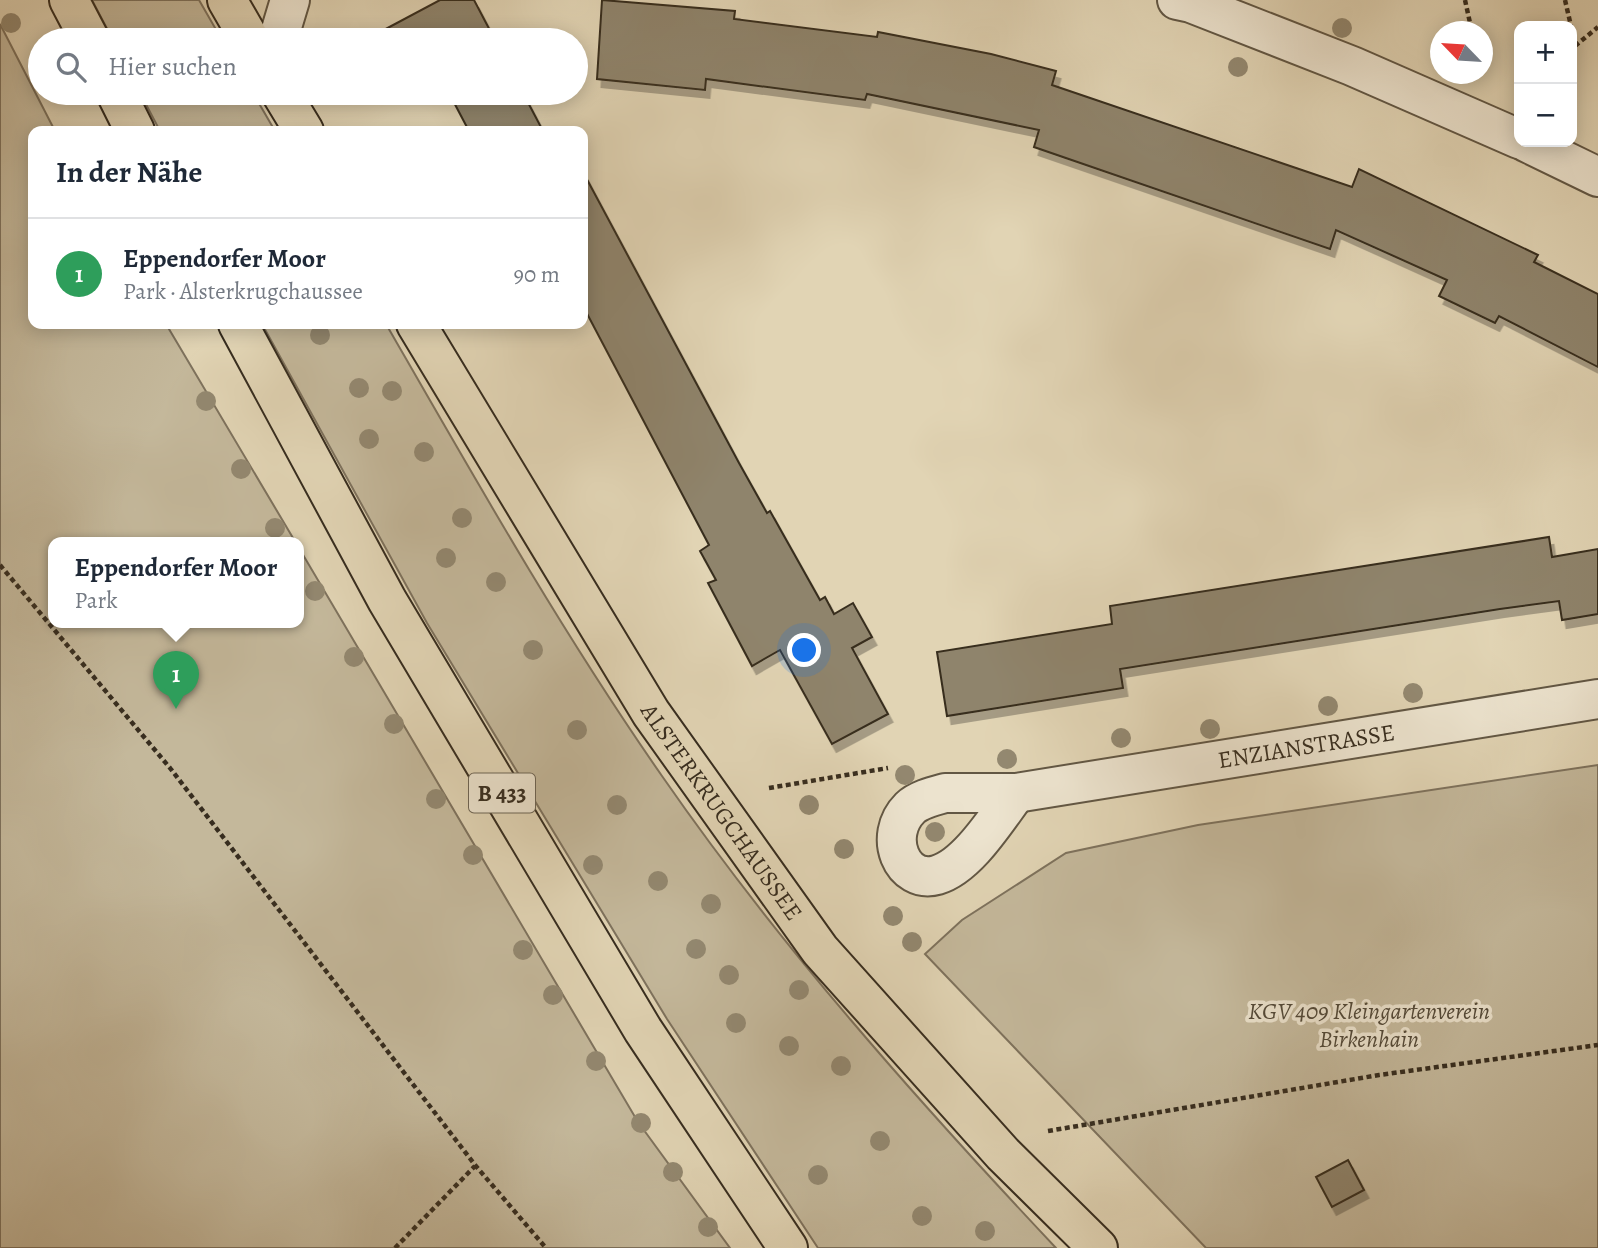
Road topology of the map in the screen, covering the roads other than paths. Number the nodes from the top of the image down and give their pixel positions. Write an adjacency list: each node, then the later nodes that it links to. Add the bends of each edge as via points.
1 (69, 0): 5 (main road)
2 (227, 0): 6 (main road)
3 (290, 0): 7 (street)
4 (1177, 0): 12 (street, via 1352,66)
5 (84, 28)
6 (243, 28)
7 (282, 28)
8 (122, 105): 10 (main road)
9 (288, 105): 11 (main road)
10 (132, 126)
11 (301, 126)
12 (1514, 137)
13 (1536, 147): 14 (street)
14 (1598, 177)
15 (241, 329): 19 (main road, B 433, via 387,600 643,1030)
16 (419, 329): 20 (main road, ALSTERKRUGCHAUSSEE, via 651,713 820,950 1003,1154)
17 (1598, 699): 18 (street, ENZIANSTRASSE)
18 (1016, 793)
19 (788, 1248)
20 (1098, 1248)

